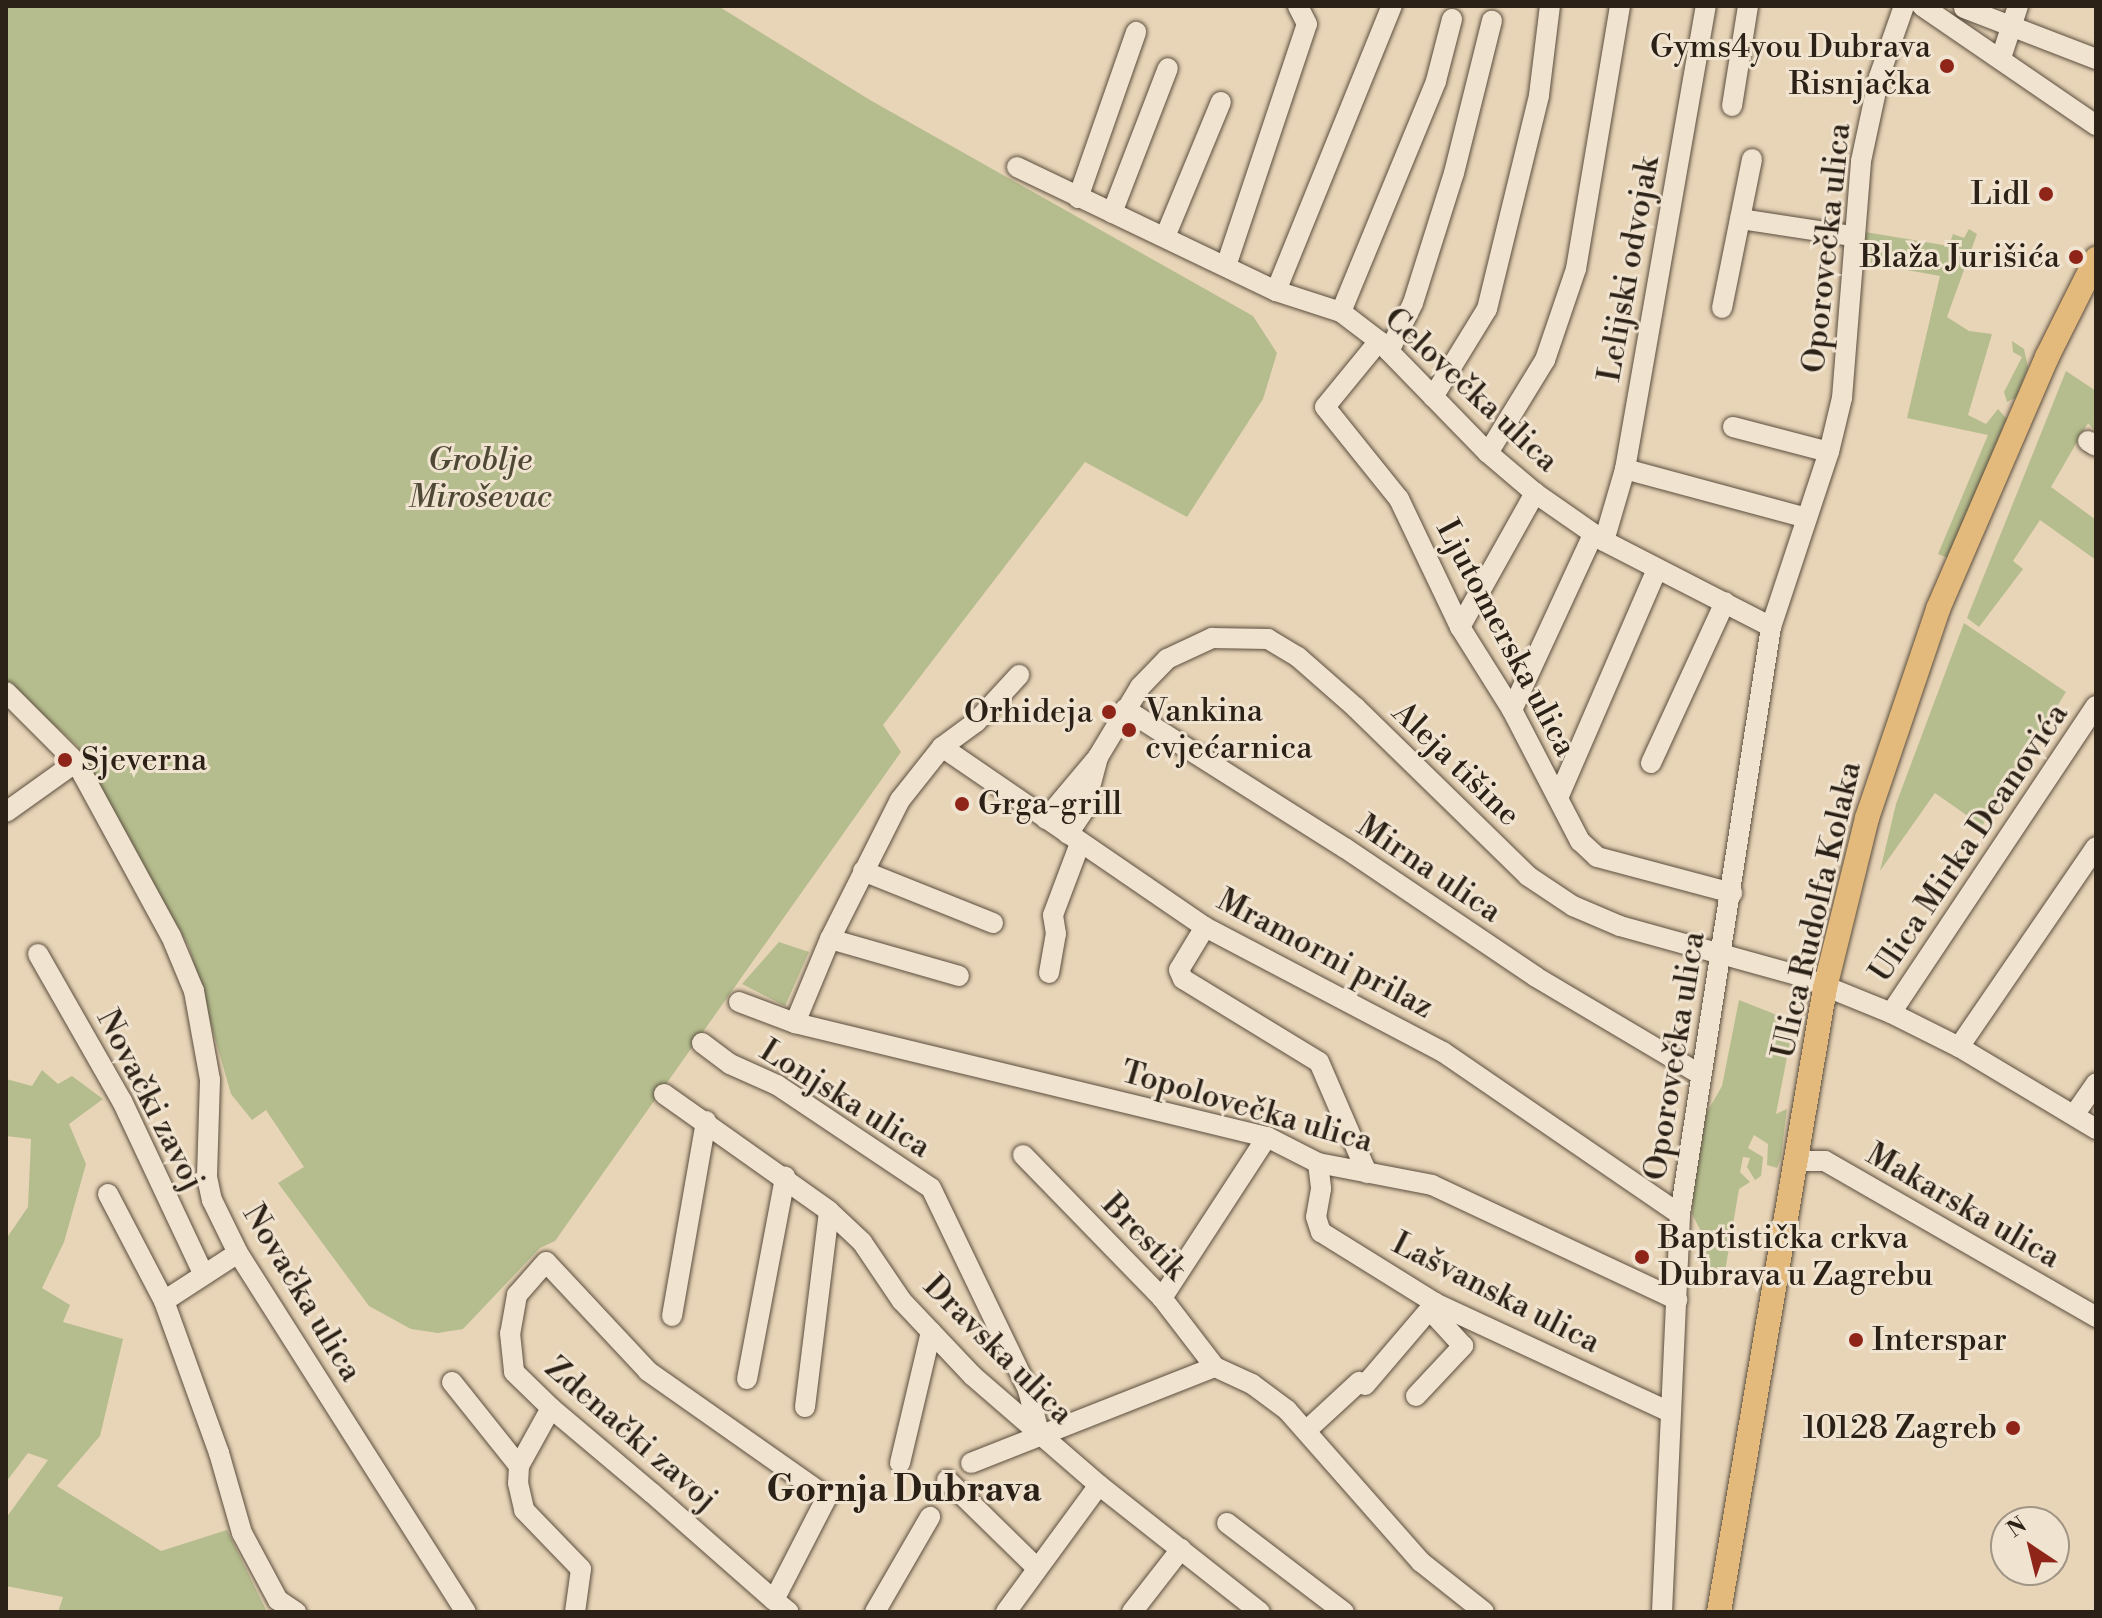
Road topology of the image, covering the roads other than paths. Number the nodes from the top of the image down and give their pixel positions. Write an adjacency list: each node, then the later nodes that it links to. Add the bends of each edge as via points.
1 (1298, 6): 28 (street, via 1307,24)
2 (1392, 6): 29 (street)
3 (1550, 6): 33 (street, via 1539,95 1487,309)
4 (1620, 6): 36 (street, via 1576,269 1545,360)
5 (1706, 6): 37 (street, Lelijski odvojak)
6 (1748, 6): 18 (street)
7 (1904, 6): 25 (street, Oporovečka ulica, via 1876,89)
8 (1922, 6): 14 (street)
9 (1964, 8): 10 (street)
10 (2015, 16): 14 (street); 15 (street)
11 (1452, 19): 31 (street, Celovečka ulica, via 1436,81)
12 (1492, 21): 32 (street, via 1454,173 1413,303)
13 (1136, 32): 22 (street)
14 (2001, 58): 19 (street)
15 (2096, 59)
16 (1168, 68): 23 (street)
17 (1221, 102): 26 (street)
18 (1732, 106)
19 (2096, 125)
20 (1752, 159): 24 (street)
21 (1017, 167): 22 (street, Celovečka ulica)
22 (1078, 198): 23 (street, Celovečka ulica)
23 (1112, 213): 26 (street, Celovečka ulica)
24 (1740, 219): 25 (street); 30 (street)
25 (1851, 236): 35 (street, Oporovečka ulica, via 1842,398)
26 (1165, 237): 28 (street, Celovečka ulica)
27 (2096, 259): 68 (main road, Ulica Rudolfa Kolaka, via 2041,370 1938,609 1867,818)
28 (1226, 266): 29 (street, Celovečka ulica)
29 (1276, 291): 31 (street, Celovečka ulica)
30 (1722, 308)
31 (1341, 312): 32 (street, Celovečka ulica)
32 (1384, 346): 33 (street, Celovečka ulica); 43 (street, Ljutomerska ulica, via 1325,407 1399,499)
33 (1433, 397): 36 (street, Celovečka ulica)
34 (1733, 427): 35 (street)
35 (1829, 452): 39 (street, Oporovečka ulica)
36 (1488, 453): 38 (street, Celovečka ulica)
37 (1625, 469): 39 (street); 40 (street, Lelijski odvojak)
38 (1535, 493): 40 (street, Celovečka ulica); 43 (street)
39 (1803, 517): 44 (street, Oporovečka ulica)
40 (1599, 538): 41 (street, Celovečka ulica); 49 (street, Lelijski odvojak)
41 (1657, 569): 42 (street, Celovečka ulica); 54 (street)
42 (1725, 602): 44 (street, Celovečka ulica); 53 (street)
43 (1460, 627): 49 (street, Ljutomerska ulica)
44 (1771, 627): 60 (street, Oporovečka ulica)
45 (1019, 675): 50 (street, via 976,722)
46 (6, 692): 52 (street, Novačka ulica)
47 (2096, 706): 70 (street, Ulica Mirka Deanovića)
48 (1125, 709): 51 (street, Aleja tišine); 64 (street, Aleja tišine, via 1157,668 1181,650 1230,635 1268,639 1298,657 1356,708 1548,890 1620,926); 74 (street, Mirna ulica, via 1536,977)
49 (1512, 710): 54 (street, Ljutomerska ulica)
50 (942, 747): 56 (street, Mramorni prilaz); 59 (street, via 900,800)
51 (1098, 757): 56 (street, Aleja tišine); 57 (street, Aleja tišine)
52 (76, 762): 55 (street); 89 (street, Novačka ulica, via 171,936 194,991 210,1080 207,1177 212,1200)
53 (1651, 763)
54 (1558, 798): 60 (street, Ljutomerska ulica, via 1580,841 1597,857)
55 (6, 812)
56 (1046, 819): 57 (street, Mramorni prilaz)
57 (1074, 838): 62 (street, Mramorni prilaz); 66 (street, Aleja tišine, via 1053,915 1056,934)
58 (2096, 847): 73 (street)
59 (863, 871): 61 (street); 63 (street)
60 (1732, 893): 64 (street, Oporovečka ulica)
61 (993, 923)
62 (1205, 927): 84 (street, via 1179,970 1183,979 1319,1062); 88 (street, Mramorni prilaz, via 1443,1052)
63 (830, 939): 67 (street); 71 (street)
64 (1722, 953): 68 (street, Aleja tišine); 74 (street, Oporovečka ulica)
65 (38, 954): 90 (street, Novački zavoj, via 122,1101)
66 (1049, 973)
67 (959, 976)
68 (1825, 988): 70 (street, Aleja tišine); 82 (main road, Ulica Rudolfa Kolaka)
69 (739, 1002): 71 (street, Topolovečka ulica)
70 (1891, 1013): 73 (street, Aleja tišine)
71 (795, 1023): 80 (street, Topolovečka ulica)
72 (702, 1043): 106 (street, Lonjska ulica, via 730,1064 777,1085 931,1188 1028,1390)
73 (1959, 1047): 77 (street, Aleja tišine)
74 (1701, 1075): 88 (street, Oporovečka ulica)
75 (2096, 1083): 77 (street)
76 (664, 1094): 78 (street, Dravska ulica)
77 (2074, 1115): 79 (street, Aleja tišine)
78 (706, 1121): 85 (street, Dravska ulica); 95 (street)
79 (2096, 1129)
80 (1267, 1137): 83 (street, Topolovečka ulica); 91 (street)
81 (1023, 1155): 91 (street, Brestik)
82 (1796, 1161): 96 (street, Makarska ulica, via 1825,1161); 128 (main road, Ulica Rudolfa Kolaka)
83 (1318, 1163): 84 (street, Topolovečka ulica); 94 (street, Lašvanska ulica, via 1316,1217 1321,1232)
84 (1367, 1173): 92 (street, Topolovečka ulica, via 1432,1185)
85 (785, 1177): 87 (street, Dravska ulica); 99 (street)
86 (108, 1194): 93 (street)
87 (829, 1211): 97 (street, Dravska ulica, via 862,1242 902,1301); 102 (street)
88 (1680, 1214): 92 (street, Oporovečka ulica)
89 (238, 1253): 90 (street); 119 (street, Novačka ulica)
90 (204, 1275): 93 (street)
91 (1162, 1298): 98 (street, Brestik)
92 (1677, 1300): 104 (street, Oporovečka ulica)
93 (164, 1301): 118 (street, via 242,1533 278,1600)
94 (1433, 1306): 101 (street, via 1463,1346); 104 (street, Lašvanska ulica); 105 (street, via 1362,1383)
95 (672, 1316)
96 (2096, 1317)
97 (931, 1332): 106 (street, Dravska ulica); 107 (street)
98 (1215, 1367): 105 (street, Brestik, via 1252,1384); 106 (street)
99 (747, 1379)
100 (452, 1382): 109 (street)
101 (1416, 1396)
102 (805, 1407)
103 (551, 1408): 109 (street); 117 (street, Zdenački zavoj); 117 (street, Zdenački zavoj, via 510,1361 517,1295 546,1262 648,1371 827,1497)
104 (1668, 1411): 127 (street, Oporovečka ulica)
105 (1307, 1430): 126 (street, Brestik, via 1421,1562)
106 (1040, 1436): 108 (street); 111 (street, Dravska ulica)
107 (900, 1463)
108 (971, 1463)
109 (519, 1466): 120 (street, via 524,1510 581,1569)
110 (947, 1480): 115 (street)
111 (1099, 1485): 114 (street, Dravska ulica); 115 (street)
112 (930, 1517): 121 (street)
113 (1227, 1523): 116 (street)
114 (1181, 1549): 123 (street); 124 (street, Dravska ulica)
115 (1037, 1568): 122 (street)
116 (1320, 1605): 125 (street)
117 (781, 1606)
118 (296, 1612)
119 (466, 1612)
120 (575, 1612)
121 (875, 1612)
122 (1006, 1612)
123 (1132, 1612)
124 (1259, 1612)
125 (1344, 1612)
126 (1484, 1612)
127 (1662, 1612)
128 (1719, 1612)

